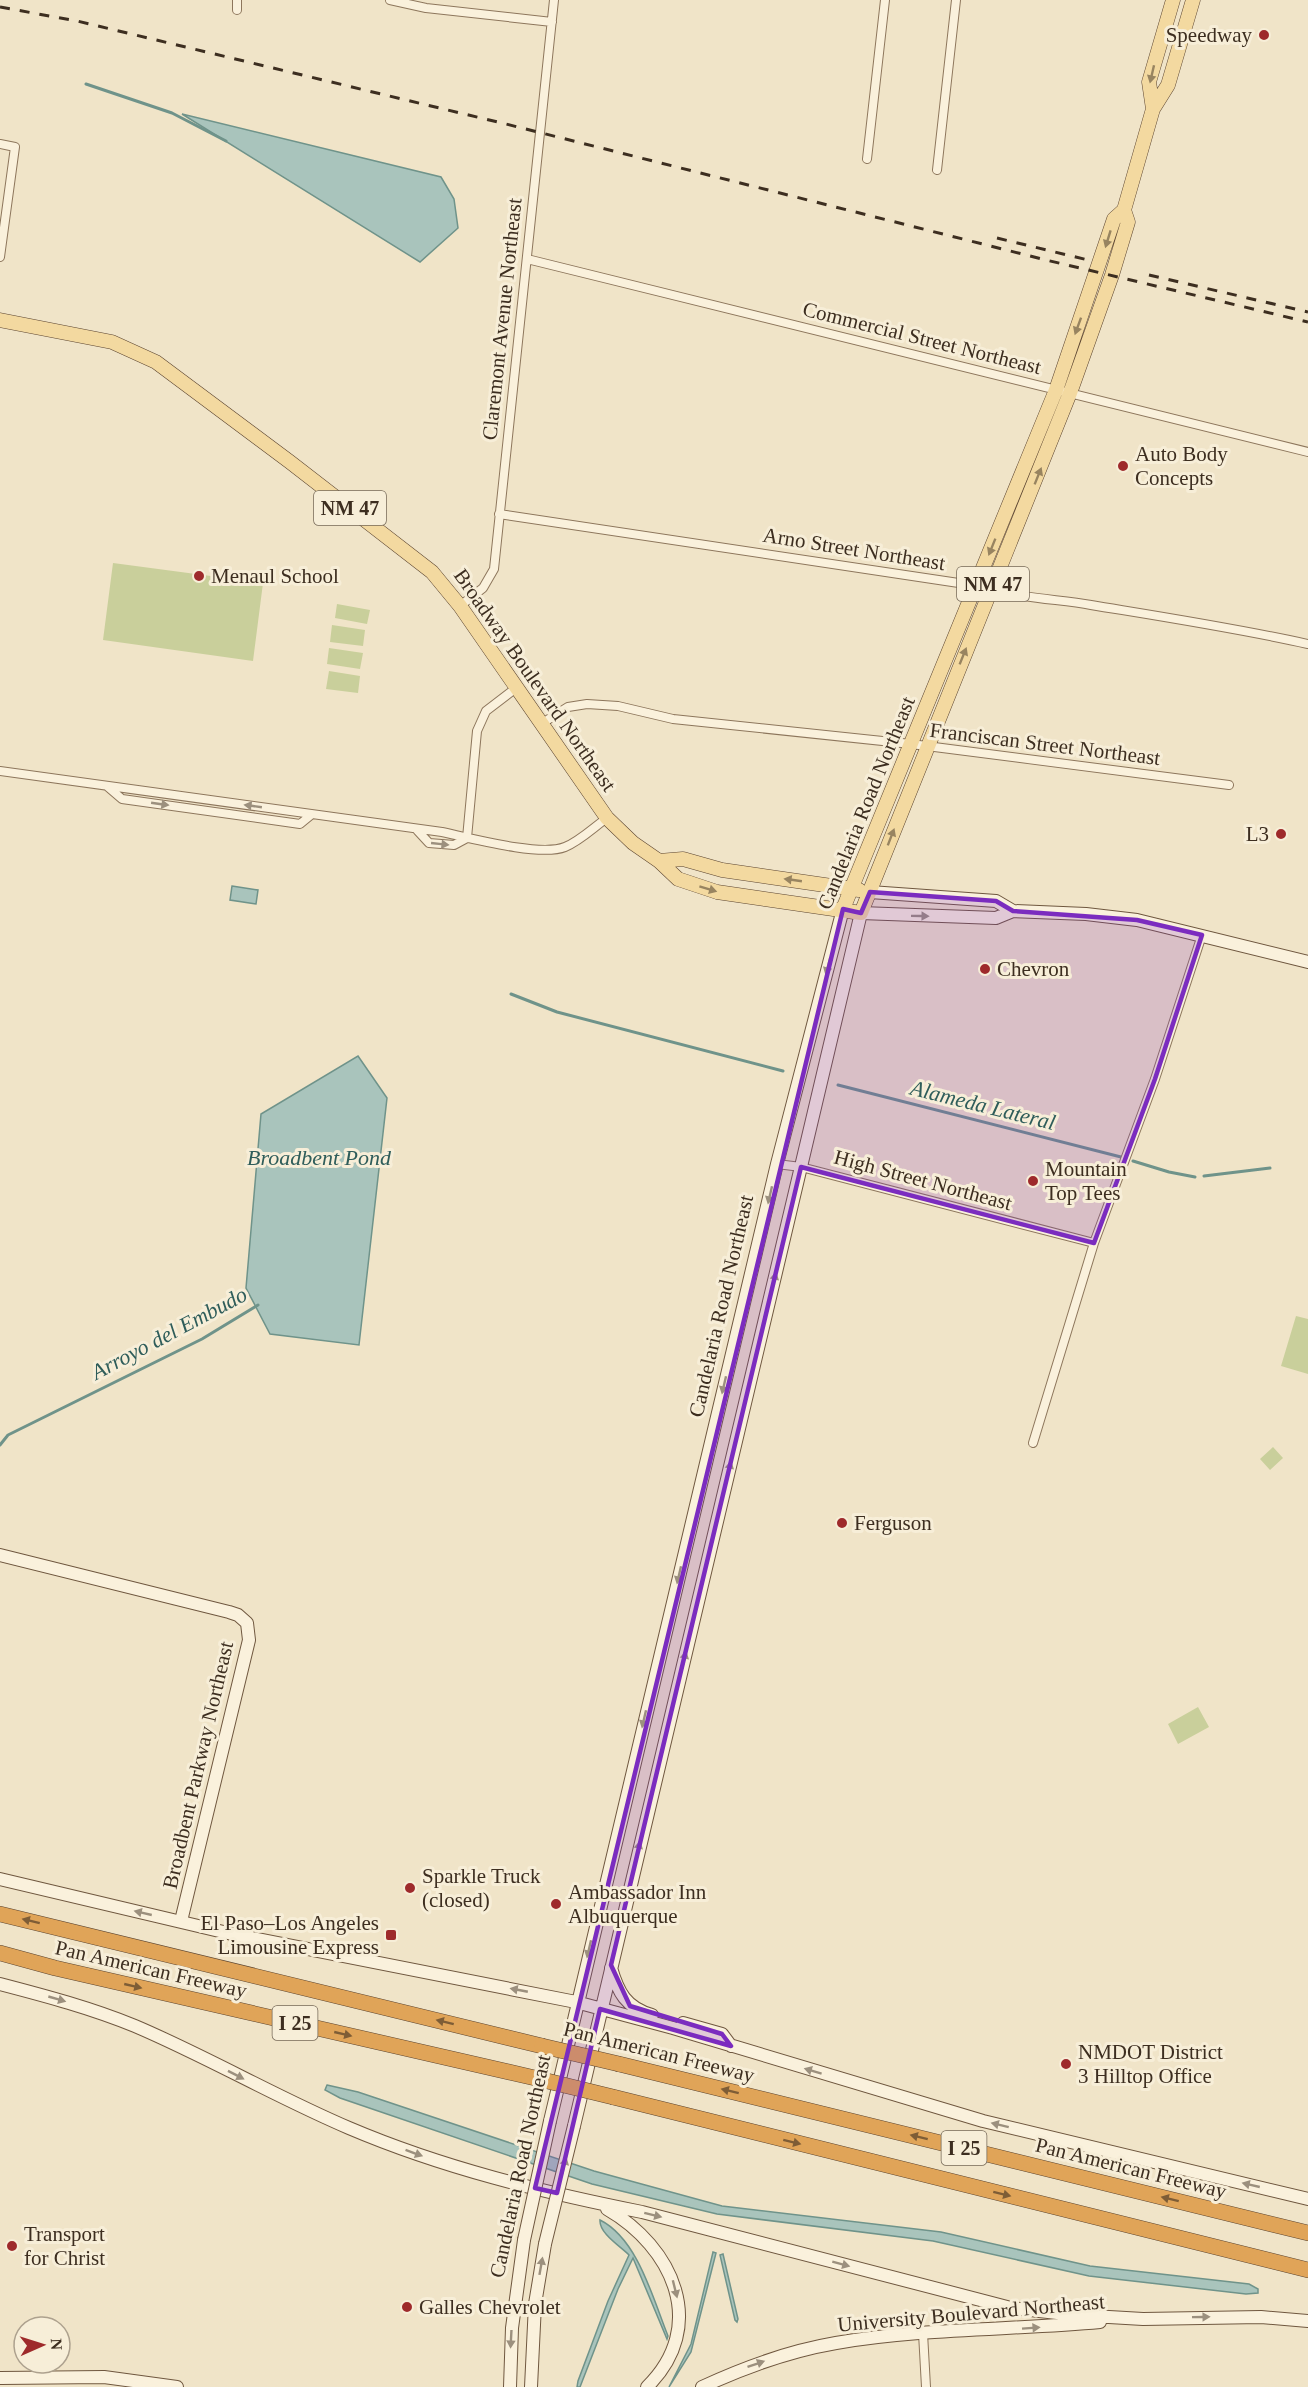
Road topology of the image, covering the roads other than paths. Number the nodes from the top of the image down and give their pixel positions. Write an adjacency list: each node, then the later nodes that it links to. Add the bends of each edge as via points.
1 (237, 0): 8 (street)
2 (390, 0): 9 (street, via 426,8)
3 (555, 0): 9 (street, Claremont Avenue Northeast)
4 (885, 0): 12 (street)
5 (956, 0): 13 (street)
6 (1173, 0): 10 (main road, NM 47, one-way to 10, via 1149,82)
7 (1193, 0): 10 (main road, NM 47, via 1168,85)
8 (237, 10)
9 (552, 22): 16 (street, Claremont Avenue Northeast)
10 (1154, 109): 14 (main road, NM 47)
11 (0, 144): 15 (street, via 15,147)
12 (867, 159)
13 (937, 170)
14 (1124, 210): 18 (main road, Candelaria Road Northeast / NM 47, one-way to 18, via 1114,219); 19 (main road, Candelaria Road Northeast / NM 47, via 1128,222)
15 (0, 257)
16 (526, 259): 18 (street, Commercial Street Northeast); 21 (street, Claremont Avenue Northeast)
17 (0, 320): 24 (main road, Broadway Boulevard Northeast / NM 47, via 112,342 156,362 405,550 432,572)
18 (1056, 390): 19 (street, Commercial Street Northeast); 22 (main road, Candelaria Road Northeast / NM 47, one-way to 22)
19 (1070, 393): 20 (street, Commercial Street Northeast); 23 (main road, Candelaria Road Northeast / NM 47, one-way to 19)
20 (1308, 452)
21 (499, 514): 22 (street, Arno Street Northeast); 24 (street, Claremont Avenue Northeast, via 494,569 483,588)
22 (976, 586): 23 (street, Arno Street Northeast); 28 (main road, Candelaria Road Northeast / NM 47)
23 (992, 588): 25 (street, Arno Street Northeast); 29 (main road, Candelaria Road Northeast / NM 47, one-way to 23)
24 (460, 606): 26 (main road, Broadway Boulevard Northeast / NM 47)
25 (1308, 644)
26 (516, 688): 27 (main road, Broadway Boulevard Northeast / NM 47); 33 (street, via 486,711 477,731)
27 (542, 724): 28 (street, Franciscan Street Northeast, via 568,707 587,704 618,706 673,719); 32 (main road, Broadway Boulevard Northeast / NM 47)
28 (911, 744): 29 (street, Franciscan Street Northeast); 35 (main road, Candelaria Road Northeast / NM 47)
29 (927, 746): 31 (street, Franciscan Street Northeast); 36 (main road, Candelaria Road Northeast / NM 47, one-way to 29)
30 (0, 772): 33 (street, via 106,786 122,799 300,824 311,815 417,830 429,843 454,845)
31 (1229, 786)
32 (607, 818): 33 (street, via 566,846 552,850); 34 (main road, NM 47)
33 (467, 838)
34 (659, 861): 35 (main road, one-way to 34, via 722,870 683,859); 37 (main road, NM 47, one-way to 37, via 678,879 717,892)
35 (850, 888): 36 (main road); 37 (main road, Candelaria Road Northeast / NM 47)
36 (870, 892): 38 (main road, via 996,901); 39 (main road, Candelaria Road Northeast / NM 47)
37 (843, 909): 39 (main road, NM 47); 42 (main road, Candelaria Road Northeast, one-way to 42)
38 (1013, 910): 39 (main road, one-way to 38, via 996,918); 40 (main road, via 1117,918)
39 (861, 913): 43 (main road, Candelaria Road Northeast)
40 (1202, 935): 41 (main road); 44 (street, via 1155,1079)
41 (1308, 963)
42 (777, 1164): 43 (street, High Street Northeast); 53 (main road, Candelaria Road Northeast, one-way to 53)
43 (801, 1167): 44 (street, High Street Northeast); 51 (main road, Candelaria Road Northeast, one-way to 43)
44 (1094, 1243): 45 (street)
45 (1033, 1443)
46 (0, 1555): 49 (main road, Broadbent Parkway Northeast, via 228,1612 247,1623 249,1640)
47 (0, 1879): 49 (main road, one-way to 47)
48 (0, 1914): 58 (highway, Pan American Freeway / I 25, one-way to 48, bridge)
49 (181, 1921): 53 (main road, one-way to 49)
50 (0, 1954): 59 (highway, Pan American Freeway / I 25, one-way to 59, bridge, via 613,2097)
51 (611, 1965): 54 (main road, Candelaria Road Northeast); 55 (main road, via 616,1984 630,2006 722,2034)
52 (0, 1984): 57 (main road, one-way to 57, via 134,2026 383,2142 461,2169)
53 (576, 2002): 54 (main road); 68 (main road, Candelaria Road Northeast, one-way to 68, bridge, via 524,2240 512,2328)
54 (600, 2009): 55 (main road); 65 (main road, Candelaria Road Northeast, one-way to 54, bridge, via 535,2304 545,2244)
55 (731, 2046): 56 (main road, one-way to 55, via 983,2121)
56 (1308, 2199)
57 (595, 2203): 62 (main road, one-way to 62, via 1011,2308); 71 (main road, one-way to 71, via 644,2236 667,2268 676,2290 678,2323 674,2346)
58 (1308, 2233)
59 (1218, 2248): 60 (highway, Pan American Freeway / I 25); 61 (highway)
60 (1308, 2270)
61 (1308, 2280)
62 (1143, 2319): 63 (main road, one-way to 63, via 1261,2317); 64 (main road, University Boulevard Northeast, one-way to 62)
63 (1308, 2321)
64 (923, 2333): 72 (main road, University Boulevard Northeast, one-way to 64, via 754,2365 809,2349); 73 (street)
65 (531, 2365): 69 (main road, Candelaria Road Northeast); 70 (main road)
66 (0, 2378): 67 (main road, via 104,2377)
67 (177, 2387)
68 (510, 2387)
69 (531, 2387)
70 (537, 2387)
71 (647, 2387)
72 (702, 2387)
73 (926, 2387)

